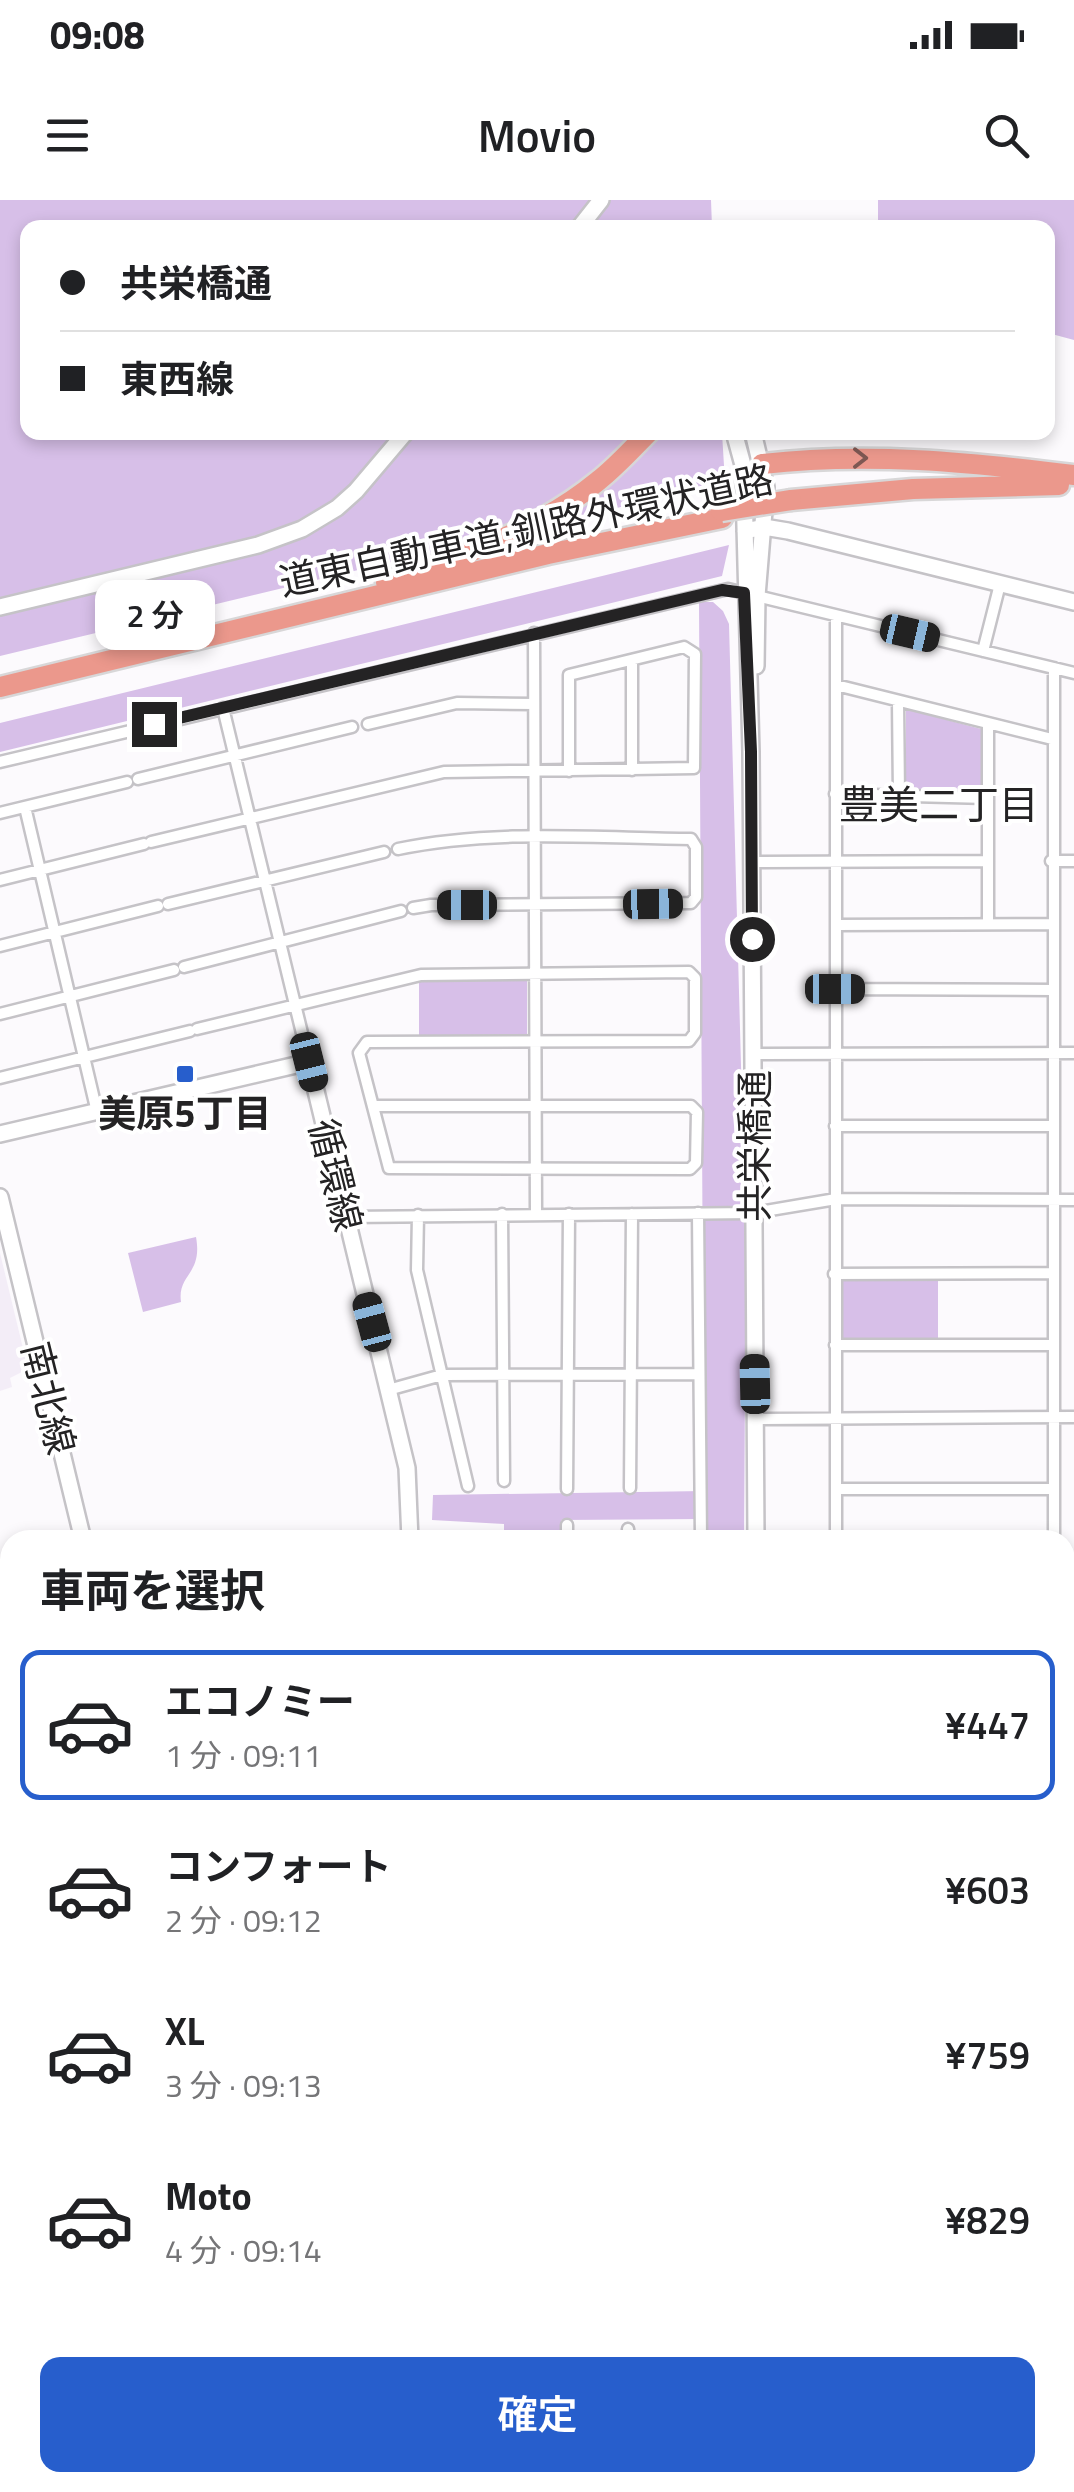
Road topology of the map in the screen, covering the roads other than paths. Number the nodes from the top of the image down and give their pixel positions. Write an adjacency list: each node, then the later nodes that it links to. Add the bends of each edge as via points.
1 (601, 200): 2 (street)
2 (585, 220)
3 (399, 440): 17 (street, via 338,508 302,529)
4 (641, 440): 14 (highway, via 598,482 529,527)
5 (739, 440): 7 (street)
6 (753, 440): 7 (street)
7 (753, 465): 8 (highway, one-way to 8, via 904,457); 11 (street, via 766,487); 12 (street)
8 (1074, 475)
9 (1074, 490): 10 (highway, 道東自動車道;釧路外環状道路, bridge, via 914,494)
10 (722, 514): 14 (highway, 道東自動車道;釧路外環状道路, via 611,532); 26 (highway, 道東自動車道;釧路外環状道路)
11 (764, 527): 12 (street); 13 (street); 15 (street)
12 (745, 531): 15 (street)
13 (1000, 584): 16 (street); 20 (street)
14 (361, 590): 24 (highway, 道東自動車道;釧路外環状道路)
15 (751, 594): 18 (street); 19 (street, via 728,589); 52 (street, 共栄橋通)
16 (1074, 602)
17 (0, 607)
18 (836, 616): 20 (street); 25 (street)
19 (534, 634): 28 (street); 29 (street)
20 (983, 651): 22 (street)
21 (632, 660): 36 (street); 36 (street, via 684,647 695,654 694,768); 38 (street, via 570,676)
22 (1054, 668): 23 (street); 33 (street)
23 (1074, 673)
24 (0, 678)
25 (836, 685): 27 (street); 39 (street)
26 (0, 687)
27 (898, 701): 31 (street); 40 (street)
28 (534, 704): 30 (street, via 458,703); 37 (street)
29 (223, 708): 34 (street); 35 (street)
30 (368, 724)
31 (988, 724): 33 (street); 41 (street)
32 (352, 727): 34 (street)
33 (1052, 739): 50 (street)
34 (235, 756): 42 (street); 44 (street)
35 (0, 762)
36 (632, 770): 38 (street)
37 (534, 771): 38 (street); 44 (street, via 444,772); 45 (street)
38 (570, 771)
39 (836, 794): 40 (street); 48 (street)
40 (899, 796): 41 (street)
41 (988, 798): 49 (street)
42 (25, 807): 43 (street); 53 (street)
43 (0, 813)
44 (250, 818): 53 (street); 55 (street)
45 (535, 838): 46 (street, via 441,840); 56 (street); 56 (street, via 691,839 696,846 691,903)
46 (398, 849)
47 (384, 852): 55 (street)
48 (835, 861): 49 (street); 52 (street); 59 (street)
49 (988, 861): 57 (street)
50 (1052, 861): 51 (street); 58 (street)
51 (1074, 861)
52 (752, 862): 71 (street, 共栄橋通)
53 (40, 870): 54 (street); 60 (street)
54 (0, 880)
55 (265, 881): 60 (street); 61 (street)
56 (537, 906): 61 (street, via 432,905); 63 (street)
57 (988, 924): 58 (street); 59 (street)
58 (1052, 924): 65 (street)
59 (836, 925): 64 (street)
60 (54, 933): 62 (street); 66 (street)
61 (280, 944): 66 (street); 67 (street)
62 (0, 946)
63 (536, 972): 67 (street, via 421,975); 69 (street); 69 (street, via 689,972 695,978 695,1033 688,1041)
64 (835, 989): 65 (street); 72 (street)
65 (1053, 990): 73 (street)
66 (71, 995): 68 (street); 74 (street)
67 (296, 1006): 74 (street); 75 (street)
68 (0, 1014)
69 (536, 1042): 77 (street, via 367,1042 360,1053); 78 (street)
70 (1074, 1053): 73 (street)
71 (754, 1054): 72 (street); 89 (street, 共栄橋通)
72 (835, 1054): 73 (street); 80 (street)
73 (1053, 1054): 81 (street)
74 (86, 1057): 76 (street); 79 (street)
75 (309, 1062): 79 (street); 95 (street, 循環線)
76 (0, 1078)
77 (374, 1106): 78 (street); 83 (street, via 389,1168)
78 (536, 1106): 83 (street); 83 (street, via 691,1106 697,1112 696,1163 690,1169)
79 (97, 1112): 82 (street)
80 (835, 1126): 81 (street); 85 (street)
81 (1054, 1126): 86 (street)
82 (0, 1134)
83 (536, 1169): 91 (street)
84 (0, 1197): 117 (street, 南北線)
85 (836, 1200): 86 (street); 89 (street); 96 (street)
86 (1054, 1200): 87 (street); 97 (street)
87 (1074, 1200)
88 (698, 1213): 89 (street); 93 (street); 102 (street)
89 (753, 1213): 109 (street, 共栄橋通)
90 (502, 1214): 91 (street); 94 (street); 100 (street)
91 (536, 1214): 92 (street)
92 (568, 1214): 93 (street); 101 (street)
93 (632, 1214): 104 (street)
94 (418, 1215): 95 (street); 103 (street, via 417,1270)
95 (346, 1216): 105 (street, 循環線)
96 (834, 1274): 97 (street); 98 (street)
97 (1054, 1274): 99 (street)
98 (835, 1345): 99 (street); 106 (street)
99 (1052, 1345): 107 (street)
100 (502, 1374): 101 (street); 103 (street); 110 (street)
101 (567, 1374): 104 (street); 113 (street)
102 (698, 1374): 104 (street); 120 (street)
103 (442, 1375): 105 (street); 111 (street)
104 (632, 1375): 112 (street)
105 (388, 1390): 118 (street, 循環線, via 407,1468)
106 (835, 1417): 107 (street); 109 (street); 114 (street)
107 (1054, 1417): 108 (street); 115 (street)
108 (1074, 1417)
109 (756, 1418): 121 (street, 共栄橋通)
110 (504, 1481)
111 (468, 1486)
112 (630, 1488)
113 (567, 1489)
114 (837, 1489): 115 (street); 122 (street)
115 (1054, 1490): 123 (street)
116 (568, 1525): 119 (street)
117 (81, 1530)
118 (410, 1530)
119 (568, 1530)
120 (701, 1530)
121 (756, 1530)
122 (836, 1530)
123 (1054, 1530)

